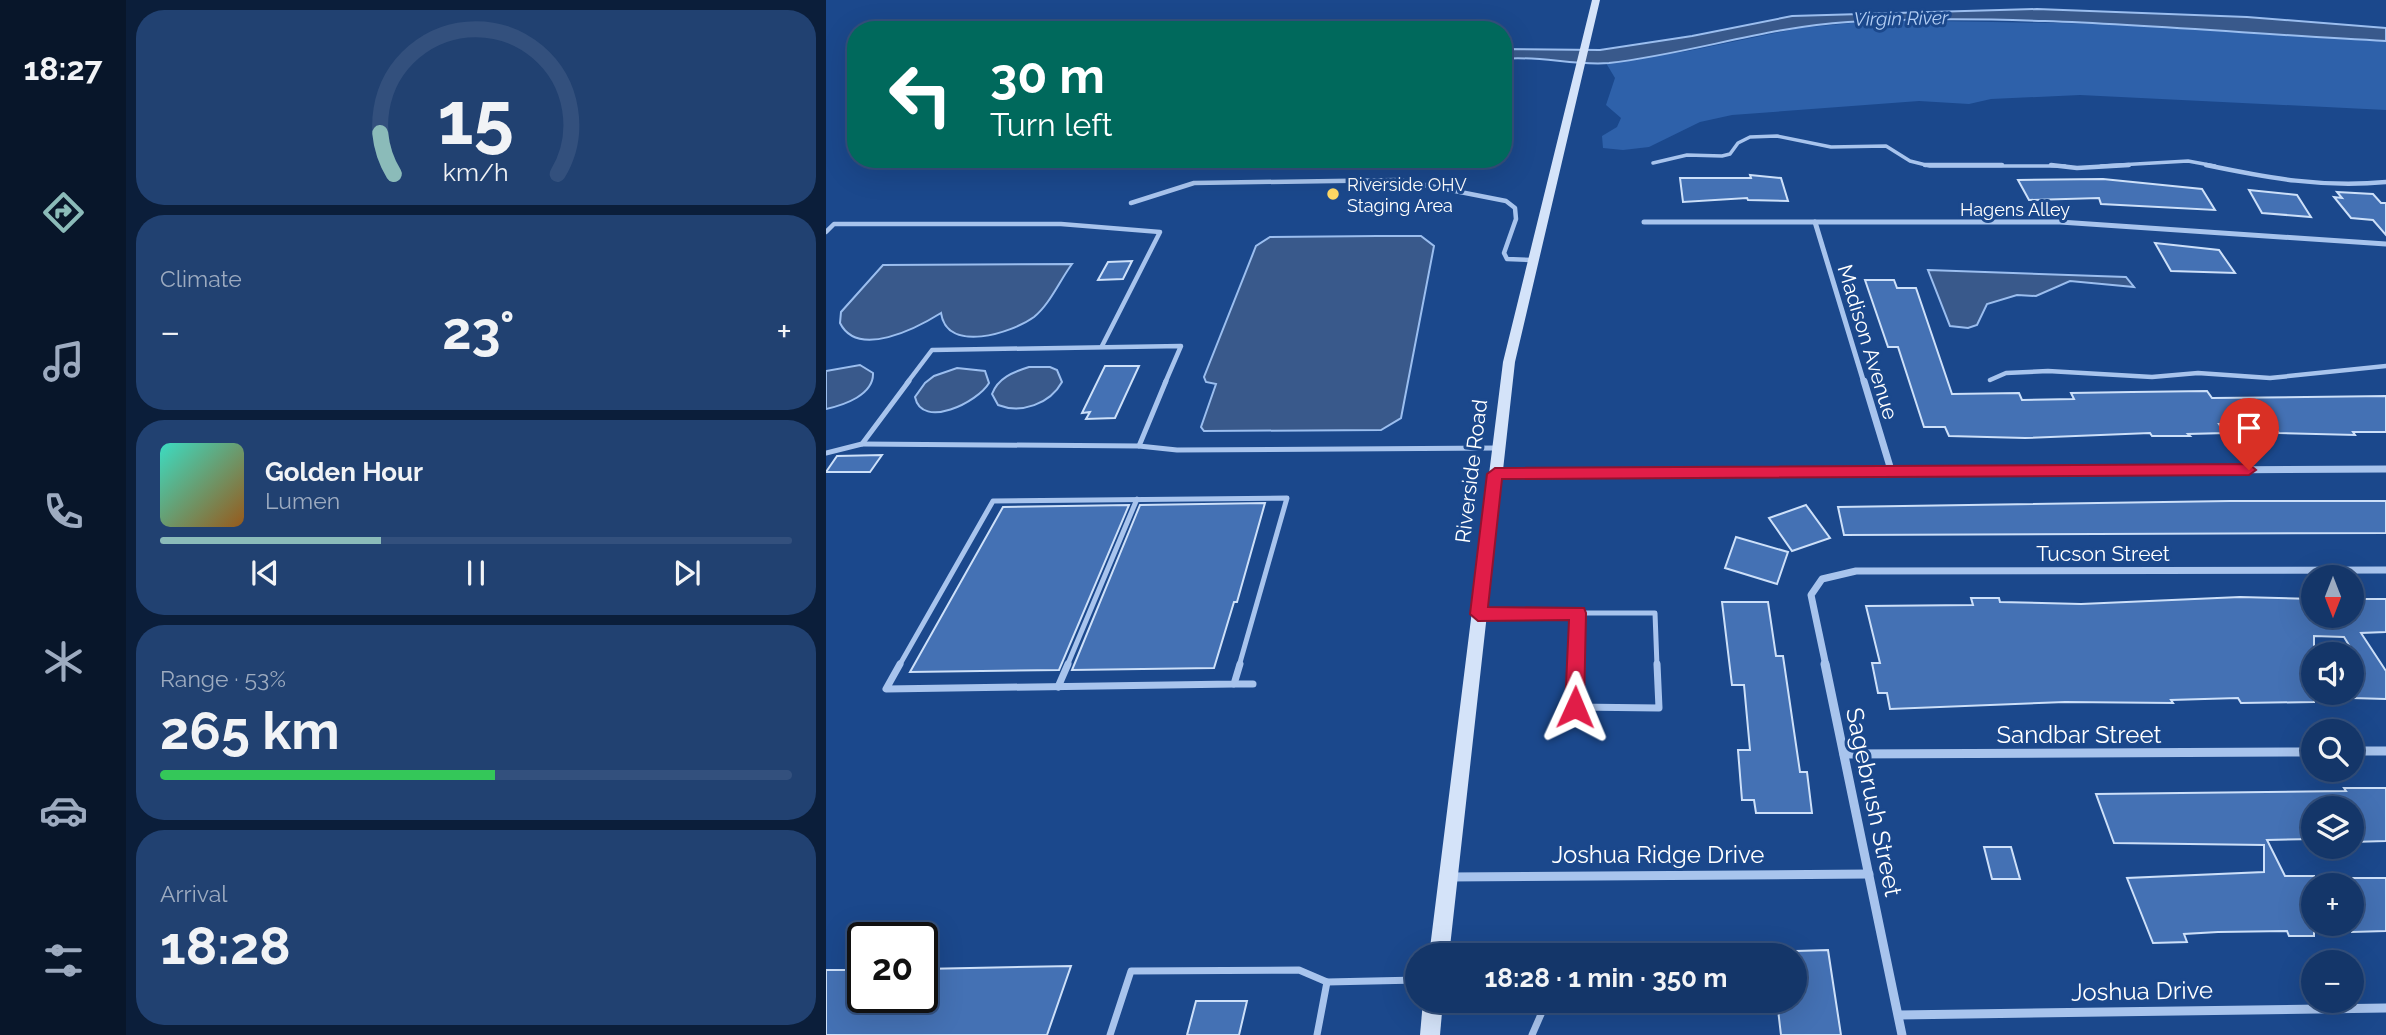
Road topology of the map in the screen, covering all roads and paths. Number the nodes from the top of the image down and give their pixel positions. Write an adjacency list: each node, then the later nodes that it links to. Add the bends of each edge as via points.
1 (1596, 0): 9 (main road, Riverside Road)
2 (1653, 163): 3 (lane, via 1687,155 1722,156 1750,137 1777,136 1831,147 1886,146 1910,161 1930,166 2045,164 2077,169 2188,161 2286,181 2340,186)
3 (2386, 182)
4 (1131, 202): 9 (lane, via 1194,183 1399,180 1506,201 1515,208 1516,219 1504,253 1507,259)
5 (1644, 222): 6 (street, Hagens Alley)
6 (1815, 222): 8 (street, Hagens Alley, via 2060,222); 18 (street, Madison Avenue)
7 (826, 232): 10 (lane, via 834,224 1048,224 1160,232)
8 (2386, 244)
9 (1532, 260): 15 (main road, Riverside Road)
10 (1101, 346): 13 (lane, via 932,350); 14 (lane, via 1181,346)
11 (2386, 366): 12 (lane, via 2270,378 2048,371 2006,373)
12 (1990, 380)
13 (862, 444): 14 (lane); 16 (lane)
14 (1139, 446): 15 (lane, via 1177,450)
15 (1497, 448): 19 (main road, Riverside Road)
16 (826, 453)
17 (2386, 469): 18 (street)
18 (1891, 470): 19 (street)
19 (1495, 474): 24 (main road, Riverside Road)
20 (1137, 499): 25 (lane, via 1287,498); 27 (lane); 27 (lane, via 993,501 886,689)
21 (2386, 570): 22 (street, Tucson Street, via 1856,571)
22 (1822, 579): 31 (street, Sagebrush Street, via 1811,595)
23 (1577, 613): 23 (lane, via 1655,613 1659,708 1575,707); 24 (lane)
24 (1478, 614): 33 (main road, Riverside Road)
25 (1234, 684): 26 (lane); 27 (lane)
26 (1254, 684)
27 (1058, 687)
28 (2301, 751): 31 (street, Sandbar Street)
29 (2364, 751): 30 (street)
30 (2386, 751)
31 (1844, 754): 32 (street, Sagebrush Street)
32 (1869, 874): 33 (street, Joshua Ridge Drive); 40 (street, Sagebrush Street)
33 (1447, 877): 34 (main road, Riverside Road)
34 (1439, 943)
35 (1405, 980): 36 (lane)
36 (1327, 982): 41 (lane, via 1299,970 1131,971); 42 (lane)
37 (2386, 1008): 40 (street, Joshua Drive)
38 (1432, 1013): 43 (main road)
39 (1542, 1013): 44 (lane)
40 (1899, 1015): 45 (street, Sagebrush Street)
41 (1110, 1035)
42 (1317, 1035)
43 (1430, 1035)
44 (1532, 1035)
45 (1902, 1035)

